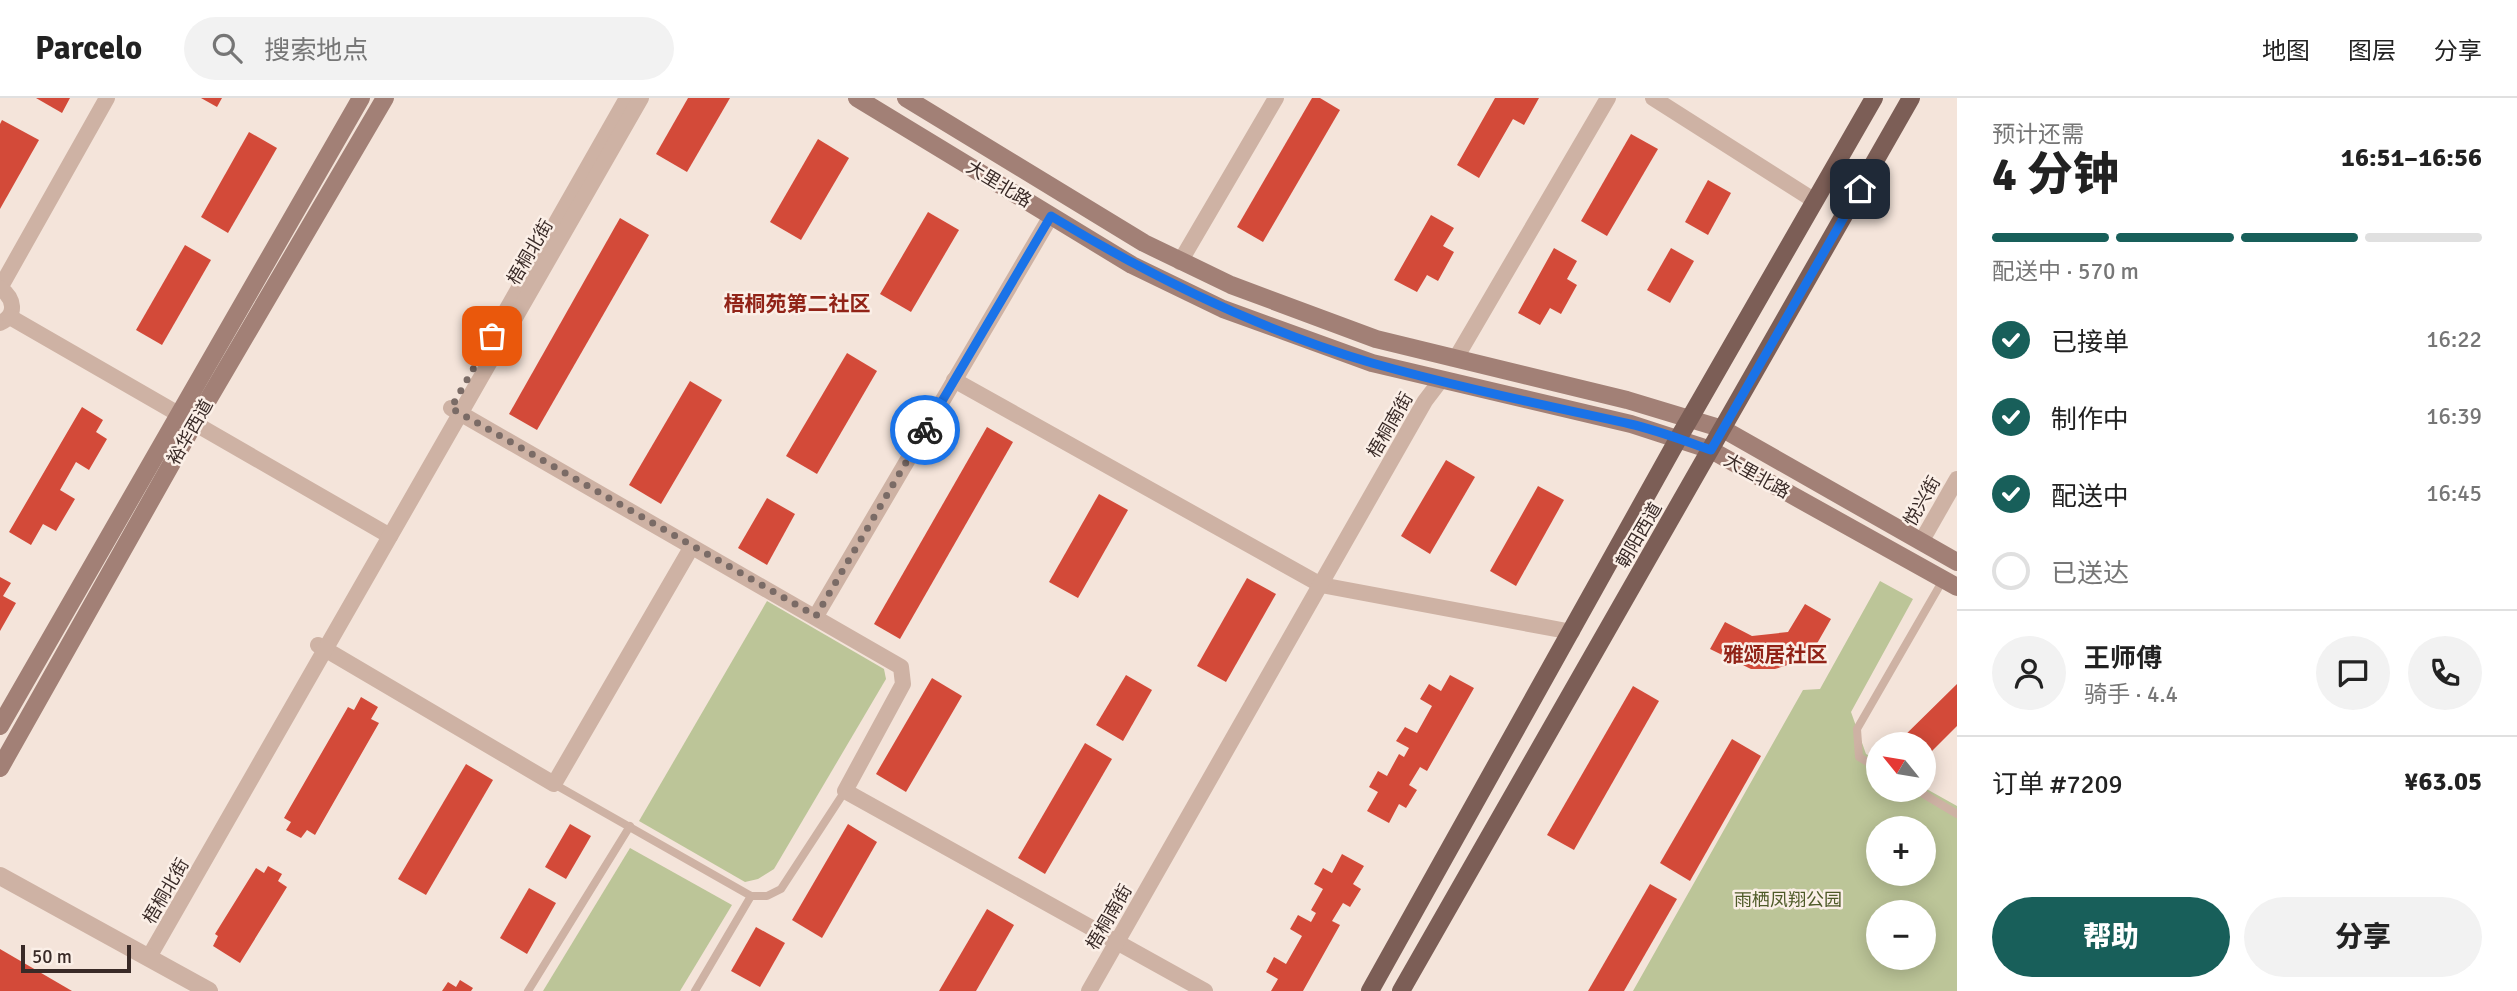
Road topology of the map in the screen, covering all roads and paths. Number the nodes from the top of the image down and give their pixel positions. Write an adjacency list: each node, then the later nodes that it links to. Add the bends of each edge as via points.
1 (107, 98): 16 (street)
2 (361, 98): 22 (main road, 裕华西道)
3 (385, 98): 22 (main road, 裕华西道)
4 (627, 98): 21 (street, 梧桐北街)
5 (641, 98): 21 (street, 梧桐北街)
6 (857, 98): 14 (main road, 大里北路)
7 (906, 98): 15 (main road, 大里北路)
8 (1276, 98): 15 (street)
9 (1608, 98): 18 (street)
10 (1653, 98): 13 (street)
11 (1874, 98): 13 (main road, 朝阳西道)
12 (1911, 98): 24 (main road, 朝阳西道)
13 (1815, 201): 23 (main road, 朝阳西道)
14 (1051, 216): 19 (street); 20 (main road, 大里北路, via 1132,265 1223,309 1372,363)
15 (1180, 262): 18 (main road, 大里北路, via 1316,318)
16 (0, 288): 17 (street, via 12,300)
17 (5, 320): 22 (street)
18 (1456, 359): 23 (main road, 大里北路)
19 (954, 380): 33 (street); 34 (street)
20 (1441, 380): 25 (main road, 大里北路); 33 (street, 梧桐南街, via 1425,401)
21 (455, 411): 28 (street, 梧桐北街); 30 (street)
22 (188, 418): 28 (street); 37 (main road, 裕华西道); 39 (main road, 裕华西道)
23 (1691, 418): 24 (main road, 大里北路); 25 (main road, 朝阳西道)
24 (1723, 429): 26 (main road, 朝阳西道); 29 (main road, 大里北路)
25 (1678, 439): 26 (main road, 大里北路); 35 (main road, 朝阳西道)
26 (1711, 450): 32 (main road, 大里北路); 56 (main road, 朝阳西道)
27 (1957, 479): 29 (street, 悦兴街)
28 (386, 533): 36 (street, 梧桐北街)
29 (1921, 541): 31 (main road, 大里北路)
30 (691, 548): 34 (street); 40 (street)
31 (1957, 562)
32 (1950, 583): 38 (lane, via 1857,729 1859,757)
33 (1325, 586): 35 (street); 47 (street, 梧桐南街)
34 (816, 616): 41 (street, via 901,667 903,684)
35 (1572, 632): 55 (main road, 朝阳西道)
36 (321, 648): 40 (street); 48 (street, 梧桐北街)
37 (0, 726)
38 (1866, 761)
39 (0, 768)
40 (554, 783): 44 (lane)
41 (845, 790): 46 (lane, via 781,889 767,896); 47 (street)
42 (1936, 802): 43 (lane)
43 (1957, 814)
44 (630, 826): 46 (lane); 50 (lane)
45 (0, 876): 48 (street)
46 (751, 896): 51 (lane)
47 (1121, 944): 52 (street, 梧桐南街); 53 (street, 梧桐南街); 54 (street)
48 (149, 957): 49 (street)
49 (209, 991)
50 (528, 991)
51 (695, 991)
52 (1089, 991)
53 (1098, 991)
54 (1205, 991)
55 (1370, 991)
56 (1401, 991)

